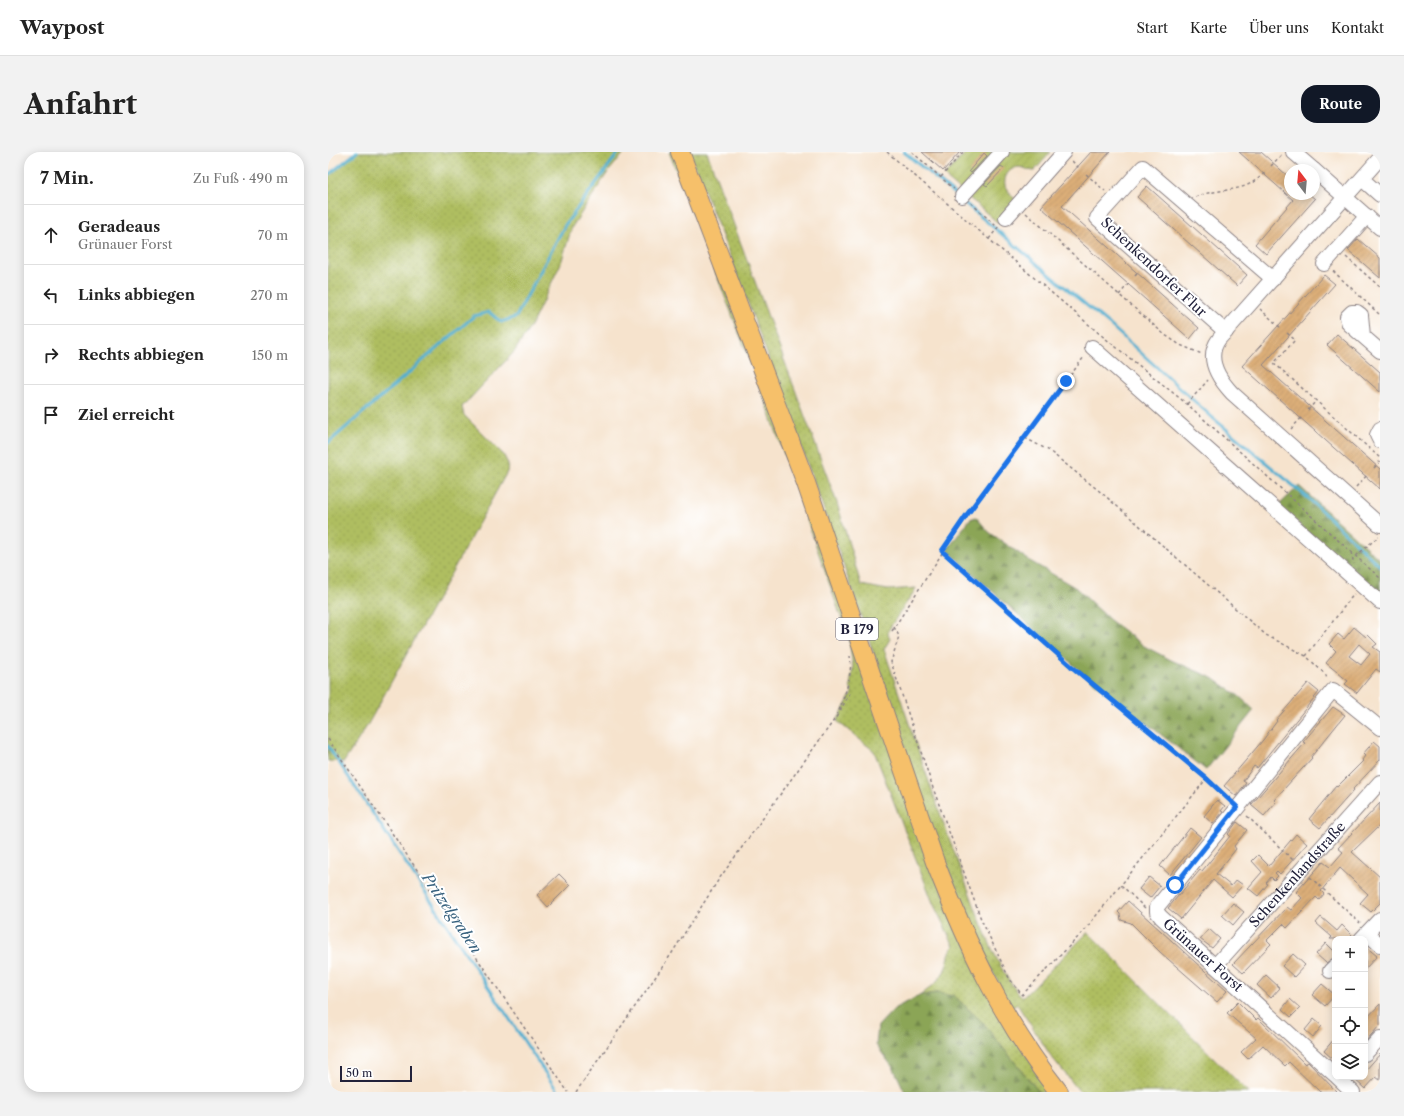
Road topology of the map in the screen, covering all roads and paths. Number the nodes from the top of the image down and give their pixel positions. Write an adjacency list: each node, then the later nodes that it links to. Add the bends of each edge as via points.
1 (680, 152): 88 (main road, B 179, via 806,483 952,906 998,1002 1034,1060)
2 (887, 152): 26 (path)
3 (912, 152): 15 (path)
4 (963, 152): 15 (path)
5 (1002, 152): 18 (street)
6 (1064, 152): 22 (street)
7 (1283, 152): 11 (path)
8 (1294, 152): 10 (street)
9 (1380, 158): 16 (street)
10 (1307, 164)
11 (1271, 166)
12 (1266, 171): 21 (path, via 1259,180 1247,187 1200,195)
13 (1086, 174): 20 (path)
14 (1320, 175): 19 (street)
15 (940, 177): 18 (path)
16 (1362, 178): 17 (street); 19 (street)
17 (1380, 195)
18 (962, 196): 24 (path)
19 (1346, 197): 23 (street); 29 (street)
20 (1114, 199): 21 (street, Schenkendorfer Flur, via 1143,167); 37 (street, Schenkendorfer Flur, via 1097,218)
21 (1185, 203): 29 (street, Schenkendorfer Flur)
22 (1018, 205): 24 (street); 33 (path)
23 (1367, 216): 25 (street); 27 (street)
24 (1000, 225): 26 (path)
25 (1380, 228)
26 (989, 239): 44 (path, via 1101,335)
27 (1337, 249): 28 (street); 32 (path)
28 (1324, 264)
29 (1273, 278): 34 (street)
30 (1130, 282): 33 (path)
31 (1346, 283): 35 (path)
32 (1380, 287)
33 (1119, 295): 42 (path, via 1174,342)
34 (1252, 302): 36 (path); 37 (street)
35 (1380, 315)
36 (1281, 328)
37 (1226, 332): 42 (street, via 1213,348)
38 (1287, 333): 43 (path, via 1295,340 1274,363)
39 (1363, 336): 41 (street)
40 (1092, 347): 48 (path); 61 (street)
41 (1380, 351)
42 (1215, 364): 44 (path); 49 (street, via 1232,393)
43 (1316, 401): 45 (path); 51 (path)
44 (1187, 404): 59 (path)
45 (1308, 410)
46 (1303, 416): 49 (path)
47 (1380, 429): 50 (street, via 1376,435)
48 (1025, 438): 58 (path); 66 (path, via 1048,450 1102,494 1266,635)
49 (1283, 438): 55 (street)
50 (1380, 441)
51 (1380, 458)
52 (1380, 461): 53 (path)
53 (1374, 468)
54 (1368, 474): 55 (path)
55 (1348, 496): 56 (street)
56 (1380, 525)
57 (1380, 536): 59 (path)
58 (942, 551): 63 (path); 72 (path, via 1071,666)
59 (1356, 556): 60 (path)
60 (1380, 578)
61 (1360, 585): 62 (street); 66 (path)
62 (1380, 602)
63 (894, 627): 64 (path); 75 (path, via 899,636 891,662 933,788 981,920 1010,978 1022,995 1083,932)
64 (892, 631)
65 (849, 652): 69 (path, via 851,666)
66 (1306, 656): 67 (path, via 1326,675 1328,686)
67 (1333, 690): 70 (street); 74 (street, Grünauer Forst)
68 (850, 693): 69 (path)
69 (837, 716): 87 (path, via 719,879 672,953)
70 (1380, 728)
71 (328, 739): 86 (path)
72 (1206, 778): 74 (path); 75 (path)
73 (1380, 782): 81 (street, Schenkenlandstraße)
74 (1237, 807): 76 (street, Grünauer Forst, via 1157,907)
75 (1121, 885): 76 (path, via 1146,910)
76 (1157, 912): 81 (street, Grünauer Forst)
77 (1380, 919): 78 (street)
78 (1364, 936)
79 (1368, 938): 80 (street)
80 (1380, 945)
81 (1215, 966): 84 (street, Grünauer Forst)
82 (1380, 1038): 83 (street)
83 (1368, 1051)
84 (1332, 1071)
85 (1342, 1080): 89 (street, Grünauer Forst)
86 (568, 1092)
87 (576, 1092)
88 (1058, 1092)
89 (1353, 1092)

